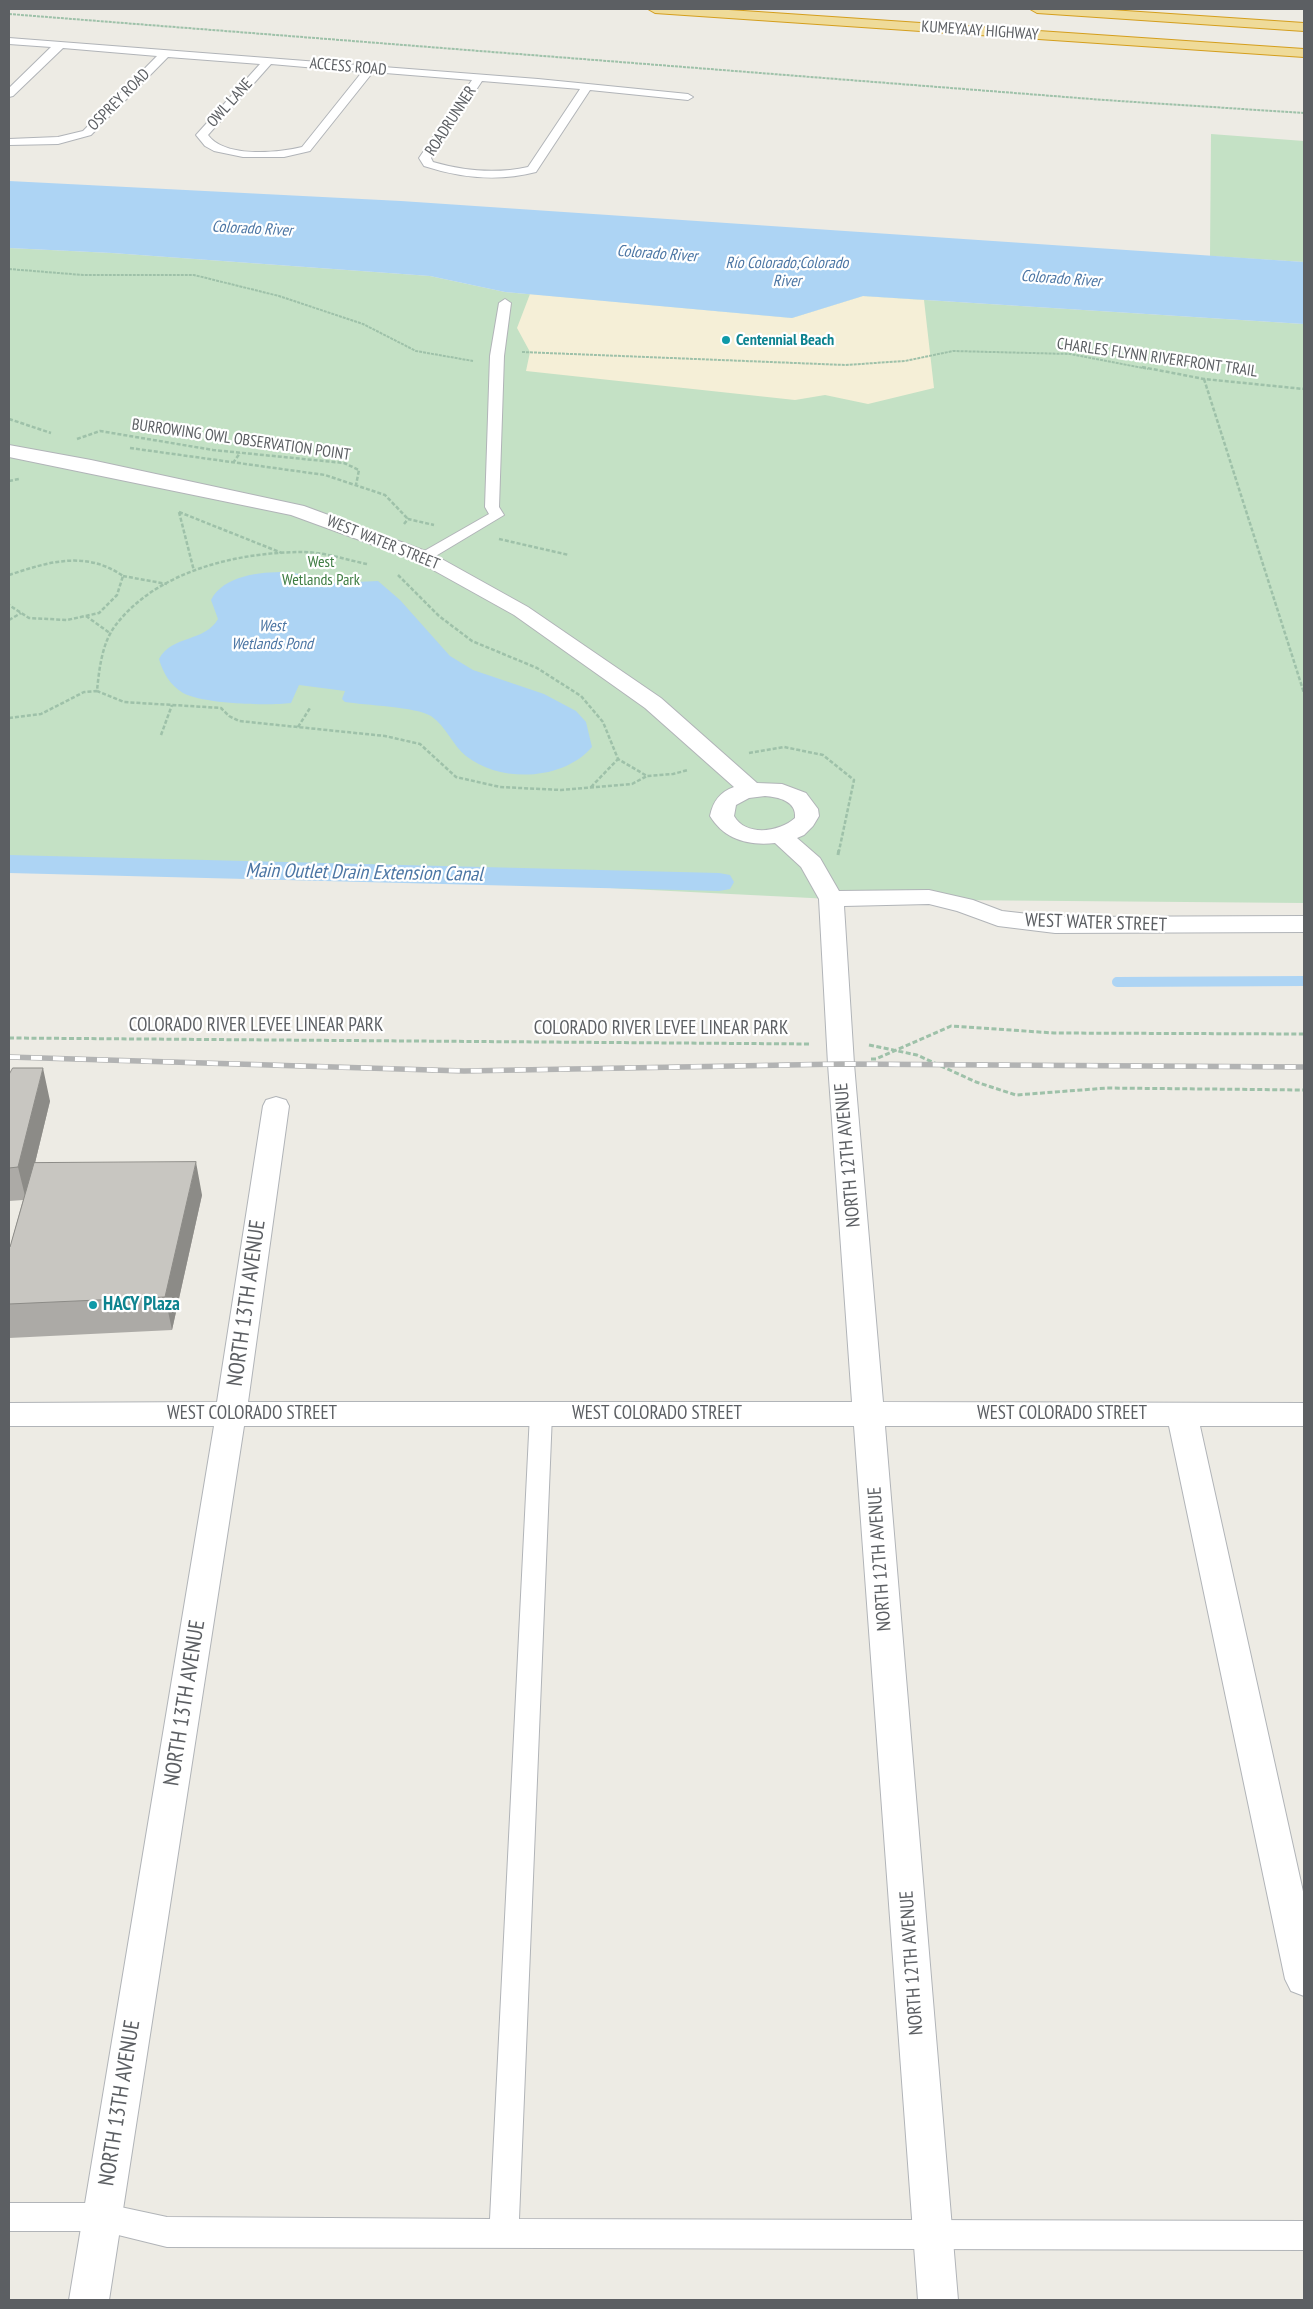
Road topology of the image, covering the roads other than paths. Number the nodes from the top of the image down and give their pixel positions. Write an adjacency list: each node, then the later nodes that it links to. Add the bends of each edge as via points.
1 (655, 9): 7 (highway, KUMEYAAY HIGHWAY)
2 (1037, 9): 3 (highway, KUMEYAAY HIGHWAY)
3 (1304, 27)
4 (9, 41): 5 (lane, ACCESS ROAD)
5 (60, 45): 6 (lane, ACCESS ROAD); 12 (lane)
6 (166, 53): 8 (lane, ACCESS ROAD); 14 (lane, OSPREY ROAD, via 87,133 55,142)
7 (1304, 53)
8 (268, 61): 9 (lane, ACCESS ROAD); 9 (lane, OWL LANE, via 202,135 210,145 226,151 276,155 306,149)
9 (370, 69): 10 (lane, ACCESS ROAD)
10 (479, 78): 11 (lane, ACCESS ROAD); 11 (lane, ROADRUNNER, via 425,158 428,164 447,170 514,175 532,170)
11 (586, 87): 13 (lane, ACCESS ROAD)
12 (9, 94)
13 (688, 97)
14 (9, 142)
15 (505, 303): 17 (lane, via 498,358 492,507 497,515)
16 (9, 451): 17 (street, WEST WATER STREET, via 297,510)
17 (424, 557): 18 (street, WEST WATER STREET, via 529,616 653,703)
18 (751, 790): 19 (street, via 780,790 802,801 807,809 807,818 802,826); 19 (street, via 736,795 725,804 722,810 724,819 740,833 760,837)
19 (781, 836): 20 (street, NORTH 12TH AVENUE, via 811,864)
20 (840, 899): 21 (street, WEST WATER STREET, via 929,897 964,905 998,918 1055,925); 26 (street, NORTH 12TH AVENUE, via 841,1051)
21 (1304, 924)
22 (276, 1106): 24 (street, NORTH 13TH AVENUE)
23 (9, 1414): 24 (street, WEST COLORADO STREET)
24 (231, 1414): 25 (street, WEST COLORADO STREET); 31 (street, NORTH 13TH AVENUE)
25 (541, 1414): 26 (street, WEST COLORADO STREET); 32 (lane)
26 (869, 1414): 27 (street, WEST COLORADO STREET); 33 (street, NORTH 12TH AVENUE)
27 (1182, 1414): 28 (street, WEST COLORADO STREET); 29 (street)
28 (1304, 1414)
29 (1304, 1979)
30 (9, 2216): 31 (lane)
31 (102, 2217): 32 (lane, via 167,2232); 35 (street, NORTH 13TH AVENUE)
32 (504, 2234): 33 (lane)
33 (934, 2235): 34 (lane); 36 (street, NORTH 12TH AVENUE)
34 (1304, 2236)
35 (89, 2300)
36 (938, 2300)

